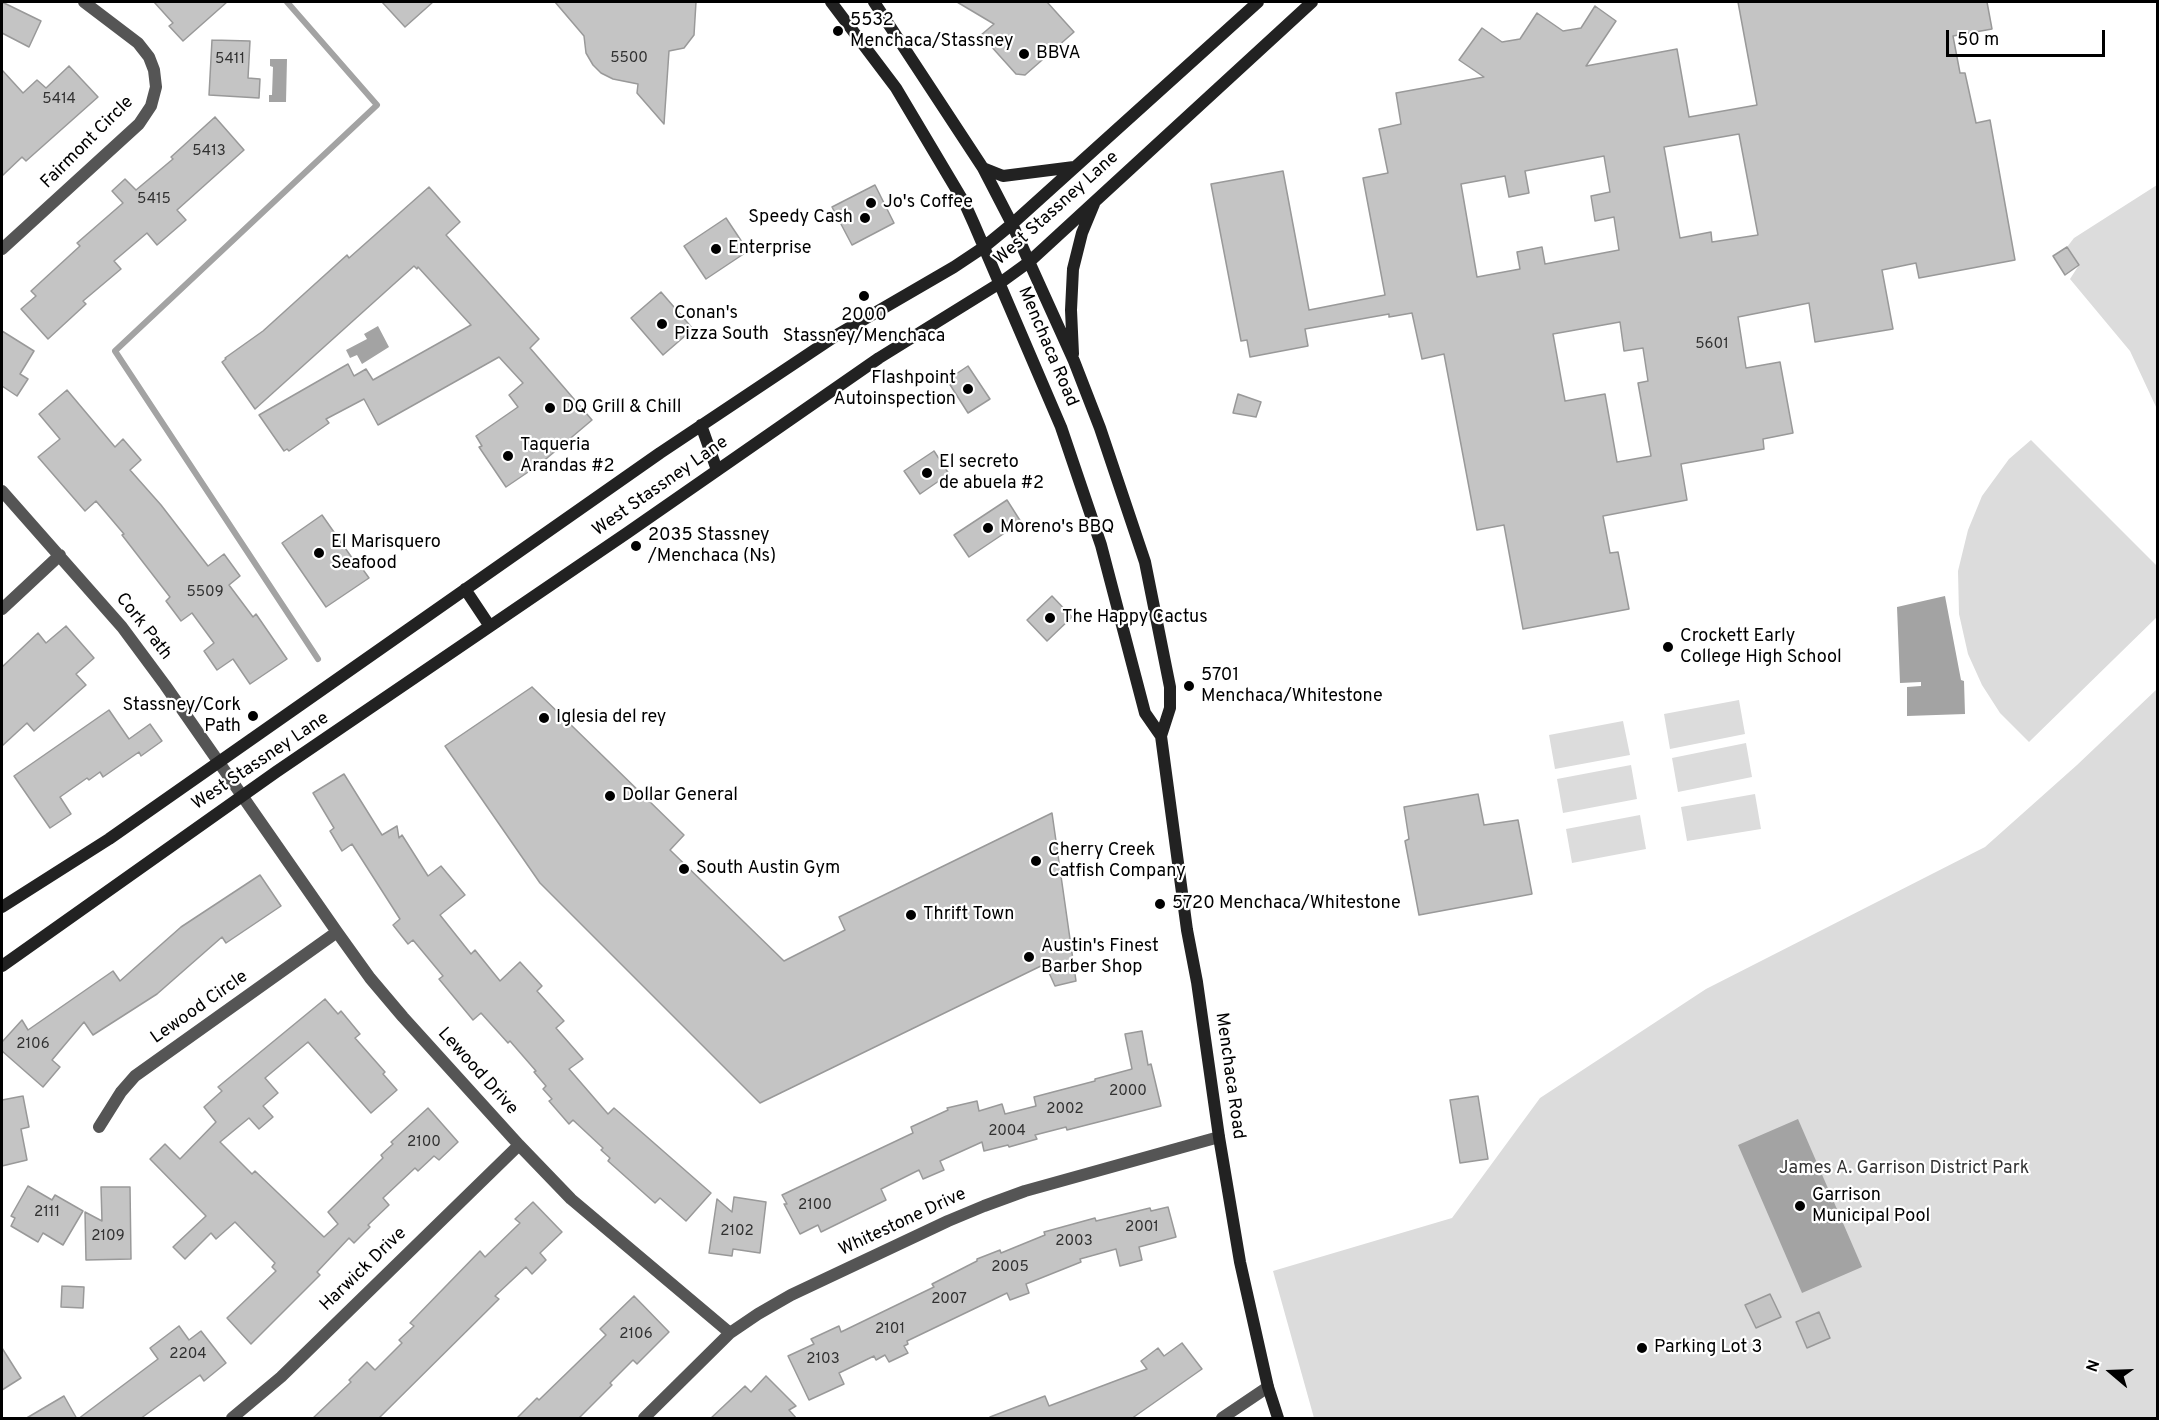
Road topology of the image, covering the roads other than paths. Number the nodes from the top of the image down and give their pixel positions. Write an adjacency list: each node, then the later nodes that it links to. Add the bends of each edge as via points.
1 (84, 2): 11 (street, Fairmont Circle, via 138,43 149,57 156,87 151,106 139,124)
2 (831, 2): 10 (main road, Menchaca Road, via 902,97 965,204)
3 (874, 2): 7 (main road, Menchaca Road)
4 (1258, 2): 6 (main road, West Stassney Lane)
5 (1312, 2): 8 (main road, West Stassney Lane)
6 (1074, 167): 7 (main road, via 1003,176); 9 (main road, West Stassney Lane)
7 (983, 168): 9 (main road, Menchaca Road)
8 (1097, 199): 12 (main road, West Stassney Lane); 14 (main road, via 1073,268)
9 (1012, 224): 10 (main road, West Stassney Lane); 12 (main road, Menchaca Road)
10 (984, 247): 13 (main road, Menchaca Road); 15 (main road, West Stassney Lane, via 837,335)
11 (2, 249)
12 (1029, 262): 13 (main road, West Stassney Lane); 14 (main road, Menchaca Road)
13 (1000, 283): 16 (main road, West Stassney Lane, via 879,358); 22 (main road, Menchaca Road, via 1041,376 1083,489 1113,584 1145,713)
14 (1074, 361): 22 (main road, Menchaca Road, via 1145,562 1170,687 1170,708)
15 (701, 425): 16 (main road); 19 (main road, West Stassney Lane)
16 (717, 470): 21 (main road, West Stassney Lane)
17 (2, 491): 18 (street, Cork Path)
18 (60, 555): 20 (street); 23 (street, Cork Path, via 122,627)
19 (465, 589): 21 (main road); 23 (main road, West Stassney Lane)
20 (2, 609)
21 (489, 625): 24 (main road, West Stassney Lane)
22 (1161, 736): 29 (main road, Menchaca Road, via 1186,930)
23 (219, 761): 24 (street, Cork Path); 25 (main road, West Stassney Lane, via 109,839)
24 (242, 795): 26 (street, Lewood Drive); 27 (main road, West Stassney Lane)
25 (2, 907)
26 (337, 933): 28 (street, Lewood Circle, via 135,1076); 30 (street, Lewood Drive, via 403,1017)
27 (2, 966)
28 (99, 1128)
29 (1219, 1137): 31 (street, Whitestone Drive, via 984,1206 791,1295); 32 (main road, Menchaca Road, via 1240,1262)
30 (519, 1145): 31 (street, Lewood Drive, via 571,1199); 33 (street, Harwick Drive, via 281,1377)
31 (730, 1333): 34 (street, Whitestone Drive)
32 (1268, 1387): 35 (street); 36 (main road, Menchaca Road)
33 (232, 1419)
34 (644, 1419)
35 (1222, 1419)
36 (1278, 1419)

